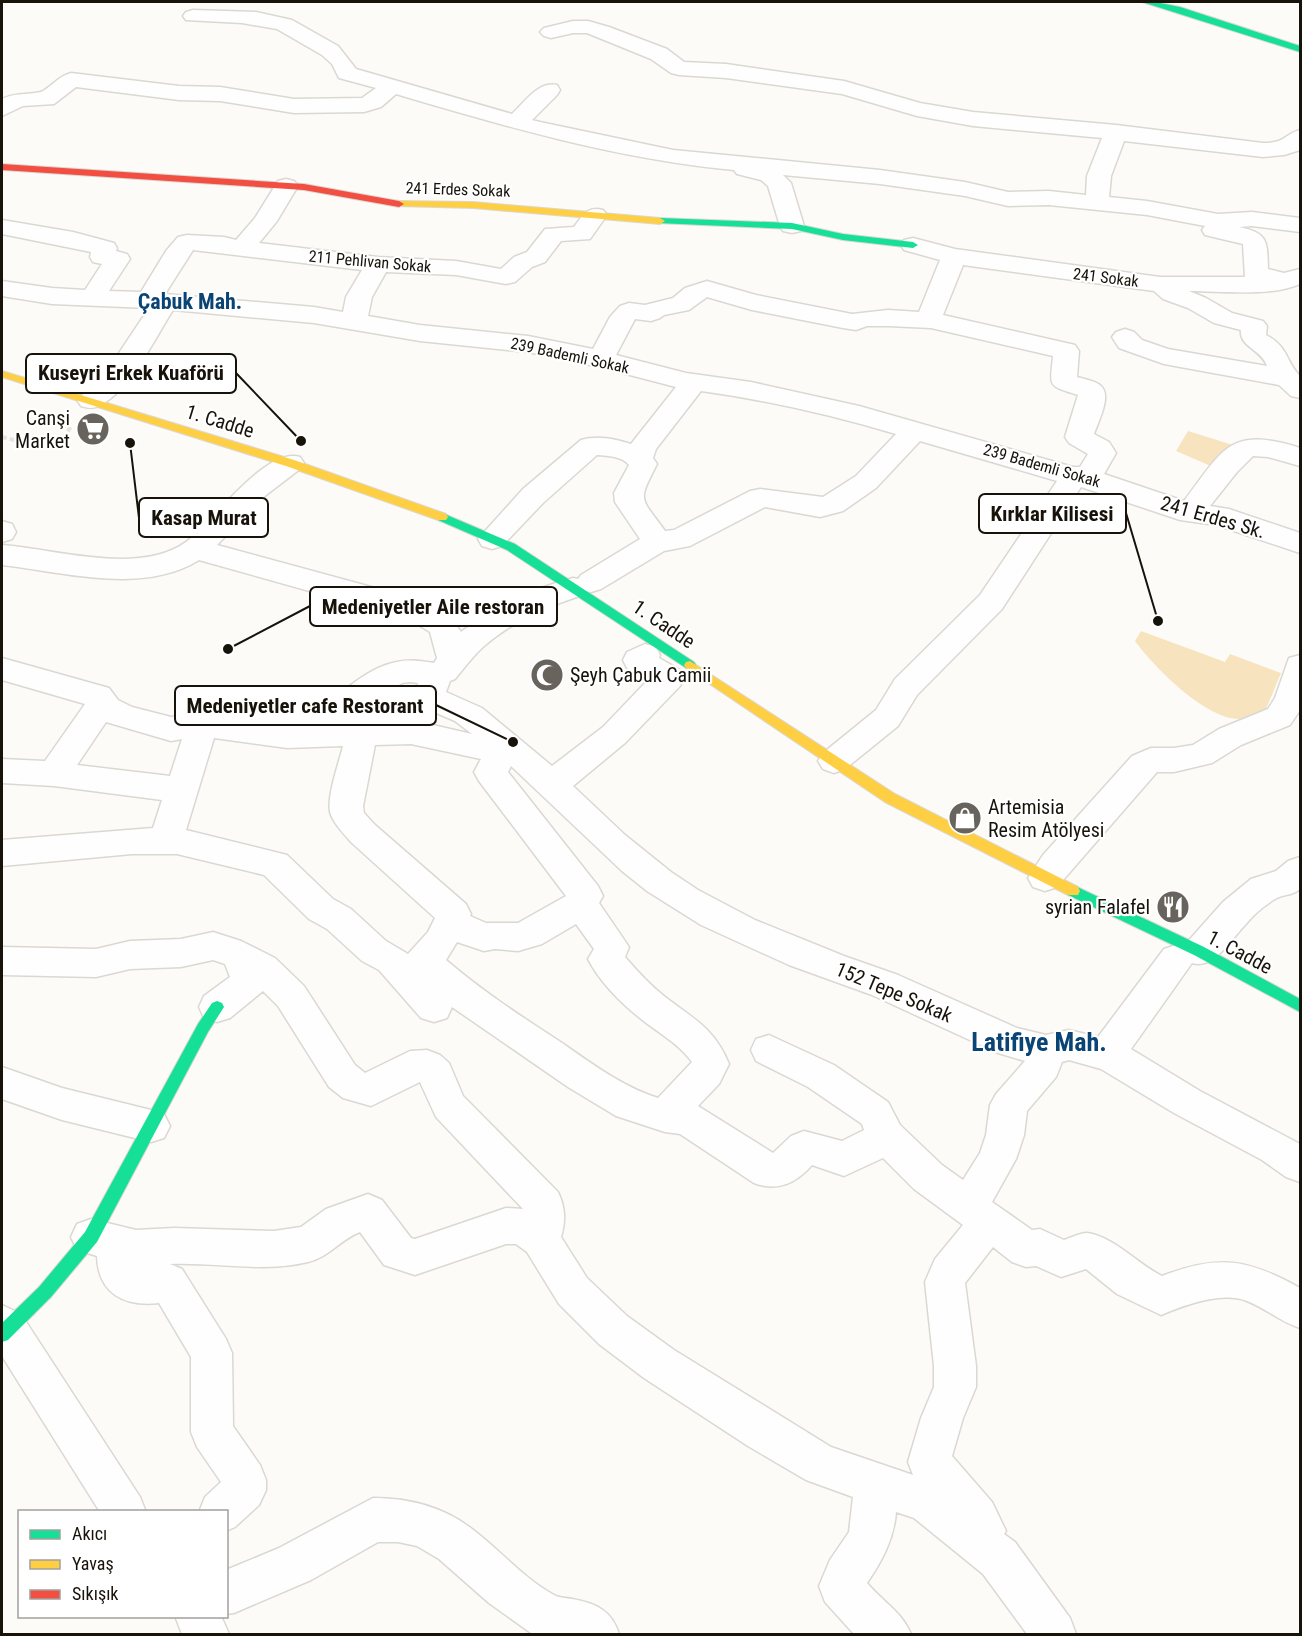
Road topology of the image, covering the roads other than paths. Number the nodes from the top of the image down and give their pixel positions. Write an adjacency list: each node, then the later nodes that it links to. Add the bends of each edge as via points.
1 (1146, 2): 4 (street)
2 (193, 16): 5 (street, via 260,17 292,26 331,49 347,73)
3 (551, 32): 9 (street, via 588,27 659,54 679,68 844,88 917,109 973,119)
4 (1300, 49)
5 (391, 87): 7 (street, via 364,105 294,106 220,94 71,80 46,99 12,100); 8 (street)
6 (549, 90): 8 (street)
7 (2, 109)
8 (516, 123): 11 (street)
9 (1116, 132): 10 (street, via 1278,150 1298,142); 14 (street, via 1099,176)
10 (1300, 137)
11 (715, 162): 14 (street, via 880,177 1008,199); 19 (street, via 769,175 779,183)
12 (2, 167): 13 (street, 241 Erdes Sokak)
13 (286, 186): 16 (street, 241 Erdes Sokak, via 380,202); 21 (street, via 265,221)
14 (1097, 203): 15 (street)
15 (1155, 210): 17 (street, via 1218,221 1252,219); 24 (street, via 1168,221 1249,236 1255,241 1256,274)
16 (595, 215): 19 (street, 241 Erdes Sokak); 23 (street, 211 Pehlivan Sokak, via 581,234 554,234 536,257 523,262 506,277 456,268)
17 (1300, 225)
18 (2, 226): 27 (street, via 105,248 102,257 118,259)
19 (792, 226): 20 (street, 241 Erdes Sokak)
20 (913, 245): 22 (street, 241 Sokak)
21 (243, 247): 23 (street, 211 Pehlivan Sokak); 28 (street, 211 Pehlivan Sokak, via 183,244)
22 (954, 256): 25 (street, 241 Sokak); 30 (street)
23 (378, 264): 29 (street, via 359,297)
24 (1295, 282): 25 (street, 241 Sokak)
25 (1160, 284): 35 (street, via 1172,294 1223,318 1254,326 1253,338 1266,345 1283,374)
26 (2, 289): 27 (street, 239 Bademli Sokak)
27 (92, 297): 28 (street, 239 Bademli Sokak)
28 (157, 301): 29 (street, 239 Bademli Sokak); 36 (street, via 115,380)
29 (354, 320): 32 (street, 239 Bademli Sokak, via 420,333 528,344)
30 (928, 320): 32 (street, via 888,318 856,322 707,289 694,293 680,305 656,308 651,313 629,311); 41 (street, via 1066,351 1064,382 1091,390 1092,399 1079,437 1102,453 1099,462)
31 (1125, 337): 35 (street, via 1133,346 1164,356)
32 (602, 359): 34 (street, 239 Bademli Sokak)
33 (2, 374): 36 (street, 1. Cadde)
34 (694, 382): 37 (street, 239 Bademli Sokak, via 827,406); 38 (street)
35 (1294, 384)
36 (90, 400): 40 (street, 1. Cadde)
37 (914, 431): 41 (street, 239 Bademli Sokak); 46 (street, via 866,482 833,504 820,508 760,498 680,539)
38 (640, 456): 44 (street, via 591,446); 46 (street, via 643,464 628,493 629,501)
39 (1300, 457): 43 (street, via 1260,447 1243,449)
40 (290, 463): 44 (street, 1. Cadde, via 415,506); 48 (street, via 256,489)
41 (1081, 477): 42 (street, 239 Bademli Sokak); 60 (street, via 991,602 906,687 887,718)
42 (1125, 490): 43 (street, 241 Erdes Sk.)
43 (1190, 513): 47 (street, 241 Erdes Sk., via 1219,516)
44 (492, 538): 49 (street, 1. Cadde)
45 (2, 539): 48 (street, via 126,570 171,564)
46 (657, 543): 49 (street)
47 (1300, 543)
48 (196, 548): 52 (street, via 431,616 447,631)
49 (582, 585): 52 (street, via 542,597 492,624); 60 (street, 1. Cadde, via 631,624)
50 (645, 655): 63 (street, via 638,660 669,678 614,735)
51 (1300, 666): 55 (street, via 1290,701)
52 (445, 667): 58 (street, via 395,673 345,705); 59 (street, 152 Tepe Sokak, via 429,697 469,714)
53 (2, 669): 54 (street, via 98,696)
54 (104, 702): 56 (street, via 106,708 123,716 171,729); 62 (street)
55 (1291, 720): 68 (street, via 1268,723 1230,737 1201,755 1151,760 1143,765)
56 (202, 725): 58 (street, via 287,736); 64 (street)
57 (362, 732): 58 (street); 59 (street, via 411,732); 70 (street, via 347,813 405,872 454,914)
58 (320, 734)
59 (509, 753): 63 (street, 152 Tepe Sokak); 69 (street, via 490,772 586,896)
60 (834, 761): 68 (street, 1. Cadde, via 924,817)
61 (2, 771): 62 (street)
62 (54, 774): 64 (street)
63 (551, 785): 79 (street, 152 Tepe Sokak, via 634,863 702,909 1011,1042)
64 (182, 790): 65 (street)
65 (166, 841): 66 (street); 74 (street, via 216,848 275,864 321,909 339,919 374,951)
66 (9, 856)
67 (1300, 870): 72 (street, via 1283,884 1263,889)
68 (1045, 878): 72 (street, 1. Cadde)
69 (581, 904): 70 (street, via 518,937 484,937 463,928); 82 (street, via 612,947 606,959 615,971 709,1055 711,1064 706,1073)
70 (448, 928): 74 (street)
71 (241, 955): 73 (street, via 213,946 182,953 130,955 96,963); 76 (street, via 251,978 249,983); 87 (street, via 263,969 291,996 342,1076 356,1087 371,1090 410,1067 428,1066 436,1074 449,1106 544,1204)
72 (1188, 955): 75 (street, 1. Cadde); 80 (street)
73 (2, 961)
74 (417, 970): 77 (street); 82 (street, via 629,1105)
75 (1300, 1006)
76 (218, 1007): 83 (street)
77 (434, 1007)
78 (769, 1050): 84 (street, via 820,1076 875,1113)
79 (1046, 1050): 80 (street, 152 Tepe Sokak, via 1069,1046); 86 (street, via 1043,1066 1009,1106 1005,1135)
80 (1106, 1055): 85 (street, 152 Tepe Sokak)
81 (3, 1087): 83 (street)
82 (665, 1116): 84 (street, via 688,1119 768,1171 786,1167 804,1148 844,1159)
83 (152, 1126): 88 (street)
84 (887, 1137): 86 (street, via 928,1177)
85 (1300, 1165)
86 (979, 1214): 89 (street, via 1026,1249 1040,1247 1061,1259 1086,1251 1161,1296 1191,1285 1243,1281); 94 (street, via 945,1282 955,1387 929,1462 977,1517)
87 (541, 1239): 88 (street, via 522,1226 506,1226 415,1257 398,1252 368,1212 340,1222 309,1244 274,1249 136,1248); 91 (street, via 573,1291 613,1330 659,1364 821,1465)
88 (103, 1240): 90 (street); 93 (street, via 129,1284 168,1282 210,1353 212,1432 246,1480 244,1490)
89 (1300, 1310)
90 (3, 1329): 92 (street)
91 (874, 1483): 94 (street, via 927,1501); 99 (street, via 874,1518 865,1548 841,1586)
92 (124, 1510)
93 (222, 1510)
94 (999, 1558): 100 (street)
95 (228, 1591): 98 (street, via 295,1564 373,1520 398,1520 423,1526 455,1544 547,1617 586,1624)
96 (198, 1618): 97 (street)
97 (206, 1635)
98 (597, 1635)
99 (888, 1635)
100 (1054, 1635)

